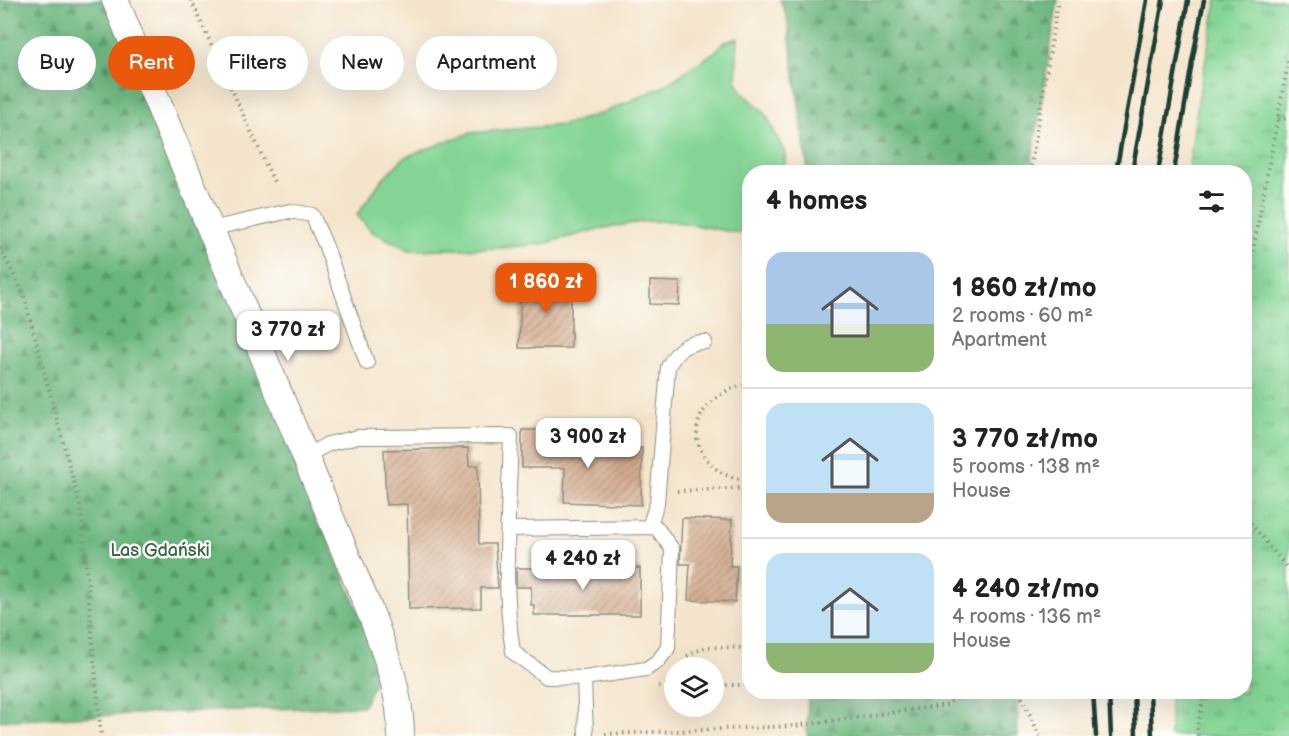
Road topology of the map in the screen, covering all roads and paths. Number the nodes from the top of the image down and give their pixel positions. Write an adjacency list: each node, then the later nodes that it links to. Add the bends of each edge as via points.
1 (116, 0): 9 (street)
2 (191, 0): 8 (path)
3 (1058, 0): 7 (path)
4 (1289, 58): 6 (path)
5 (1289, 118): 6 (path)
6 (1277, 119): 11 (path)
7 (1031, 165)
8 (274, 182)
9 (210, 229): 13 (lane, via 290,211 312,215); 15 (street)
10 (0, 248): 32 (path, via 23,293 81,509)
11 (1252, 254)
12 (705, 342): 18 (lane, via 694,342 677,352 668,367)
13 (368, 363)
14 (742, 386): 16 (path, via 716,397 703,412 697,434 698,447 712,466 731,477)
15 (304, 457): 21 (lane, via 328,444 358,437 511,436); 33 (street, via 390,666 401,715)
16 (742, 478)
17 (742, 488): 18 (path)
18 (658, 492): 20 (lane)
19 (1252, 525): 22 (path)
20 (649, 527): 21 (lane); 25 (lane, via 656,527 672,549 668,648 646,669)
21 (509, 529): 25 (lane, via 507,617 513,652 547,677)
22 (1289, 570)
23 (742, 648): 24 (path, via 705,647)
24 (685, 657)
25 (584, 678): 31 (lane)
26 (724, 685): 27 (path)
27 (742, 685)
28 (953, 699): 31 (path, via 947,705 794,726)
29 (1022, 699): 34 (path)
30 (1203, 699): 35 (path)
31 (586, 735)
32 (101, 736)
33 (401, 736)
34 (1040, 736)
35 (1197, 736)

